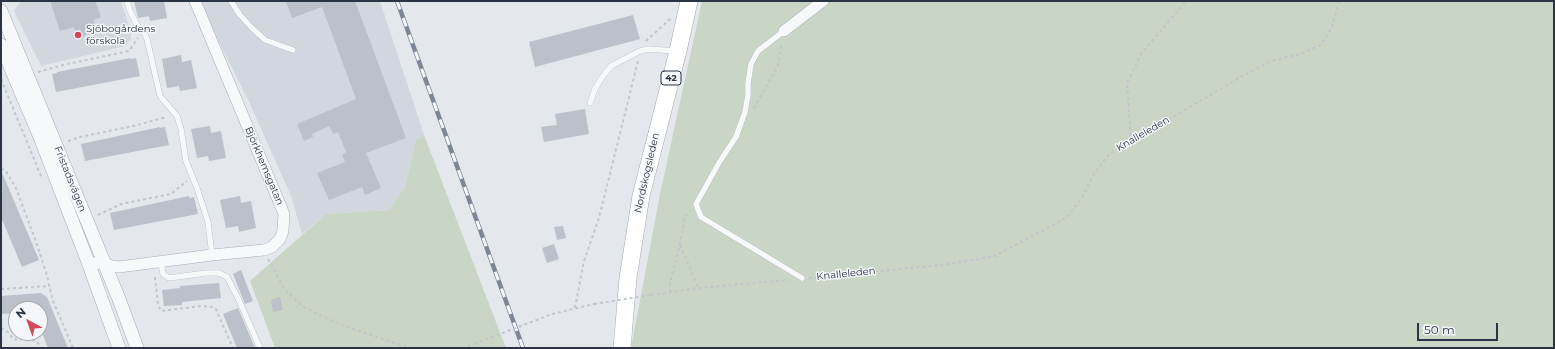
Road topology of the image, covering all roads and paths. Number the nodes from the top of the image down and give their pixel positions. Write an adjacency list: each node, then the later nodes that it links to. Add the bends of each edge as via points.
1 (127, 1): 10 (lane)
2 (195, 1): 26 (street, Björkhemsgatan, via 284,214 280,239 272,247)
3 (231, 1): 13 (lane, via 240,15 265,40)
4 (689, 1): 15 (main road, Nordskogsleden / 42)
5 (823, 1): 11 (street)
6 (1186, 1): 20 (path, via 1141,54 1127,83)
7 (1339, 1): 20 (path, Knalleleden, via 1332,27 1321,45 1300,54 1271,61)
8 (1, 11): 30 (street, Fristadsvägen)
9 (673, 16): 14 (path, via 646,41)
10 (139, 28): 16 (path, via 138,38 129,51); 18 (lane, via 148,39 160,96)
11 (784, 31): 31 (lane, via 758,51 752,64 748,95 736,137 696,204 701,217)
12 (1, 44): 28 (street, Fristadsvägen)
13 (293, 50)
14 (640, 51): 15 (lane); 17 (lane, via 611,66 598,84); 36 (path, via 600,218 584,261)
15 (678, 51): 46 (main road, Nordskogsleden / 42, via 641,196 628,278)
16 (38, 72)
17 (590, 103)
18 (175, 114): 19 (path); 22 (lane)
19 (68, 141)
20 (1131, 142): 31 (path, Knalleleden, via 1109,154 1094,174 1082,198 1066,218 995,256 950,264)
21 (1, 169): 32 (path, via 5,170 15,186)
22 (192, 176): 23 (path, via 171,194 121,204); 27 (lane, via 208,222)
23 (98, 215)
24 (684, 216): 25 (path)
25 (680, 244): 33 (path); 35 (path)
26 (264, 250): 27 (street, Björkhemsgatan); 44 (path, via 285,290 302,306 341,324)
27 (212, 255): 29 (street, Björkhemsgatan)
28 (88, 262): 30 (street, Björkhemsgatan); 40 (street, Fristadsvägen)
29 (157, 262): 30 (street, Björkhemsgatan, via 119,267); 42 (path, via 158,305 161,311 213,307); 43 (lane, via 163,274 169,278 206,273 219,273 227,277)
30 (104, 265): 41 (street, Fristadsvägen)
31 (802, 278): 33 (path, Knalleleden)
32 (50, 286): 34 (path); 39 (path, via 53,300)
33 (698, 288): 35 (path, Knalleleden)
34 (1, 289)
35 (670, 292): 36 (path, Knalleleden, bridge)
36 (575, 308): 45 (path, Knalleleden, bridge, via 552,314)
37 (1, 328): 38 (path, via 13,339 33,340)
38 (42, 348)
39 (73, 348)
40 (118, 348)
41 (138, 348)
42 (233, 348)
43 (260, 348)
44 (410, 348)
45 (462, 348)
46 (622, 348)

